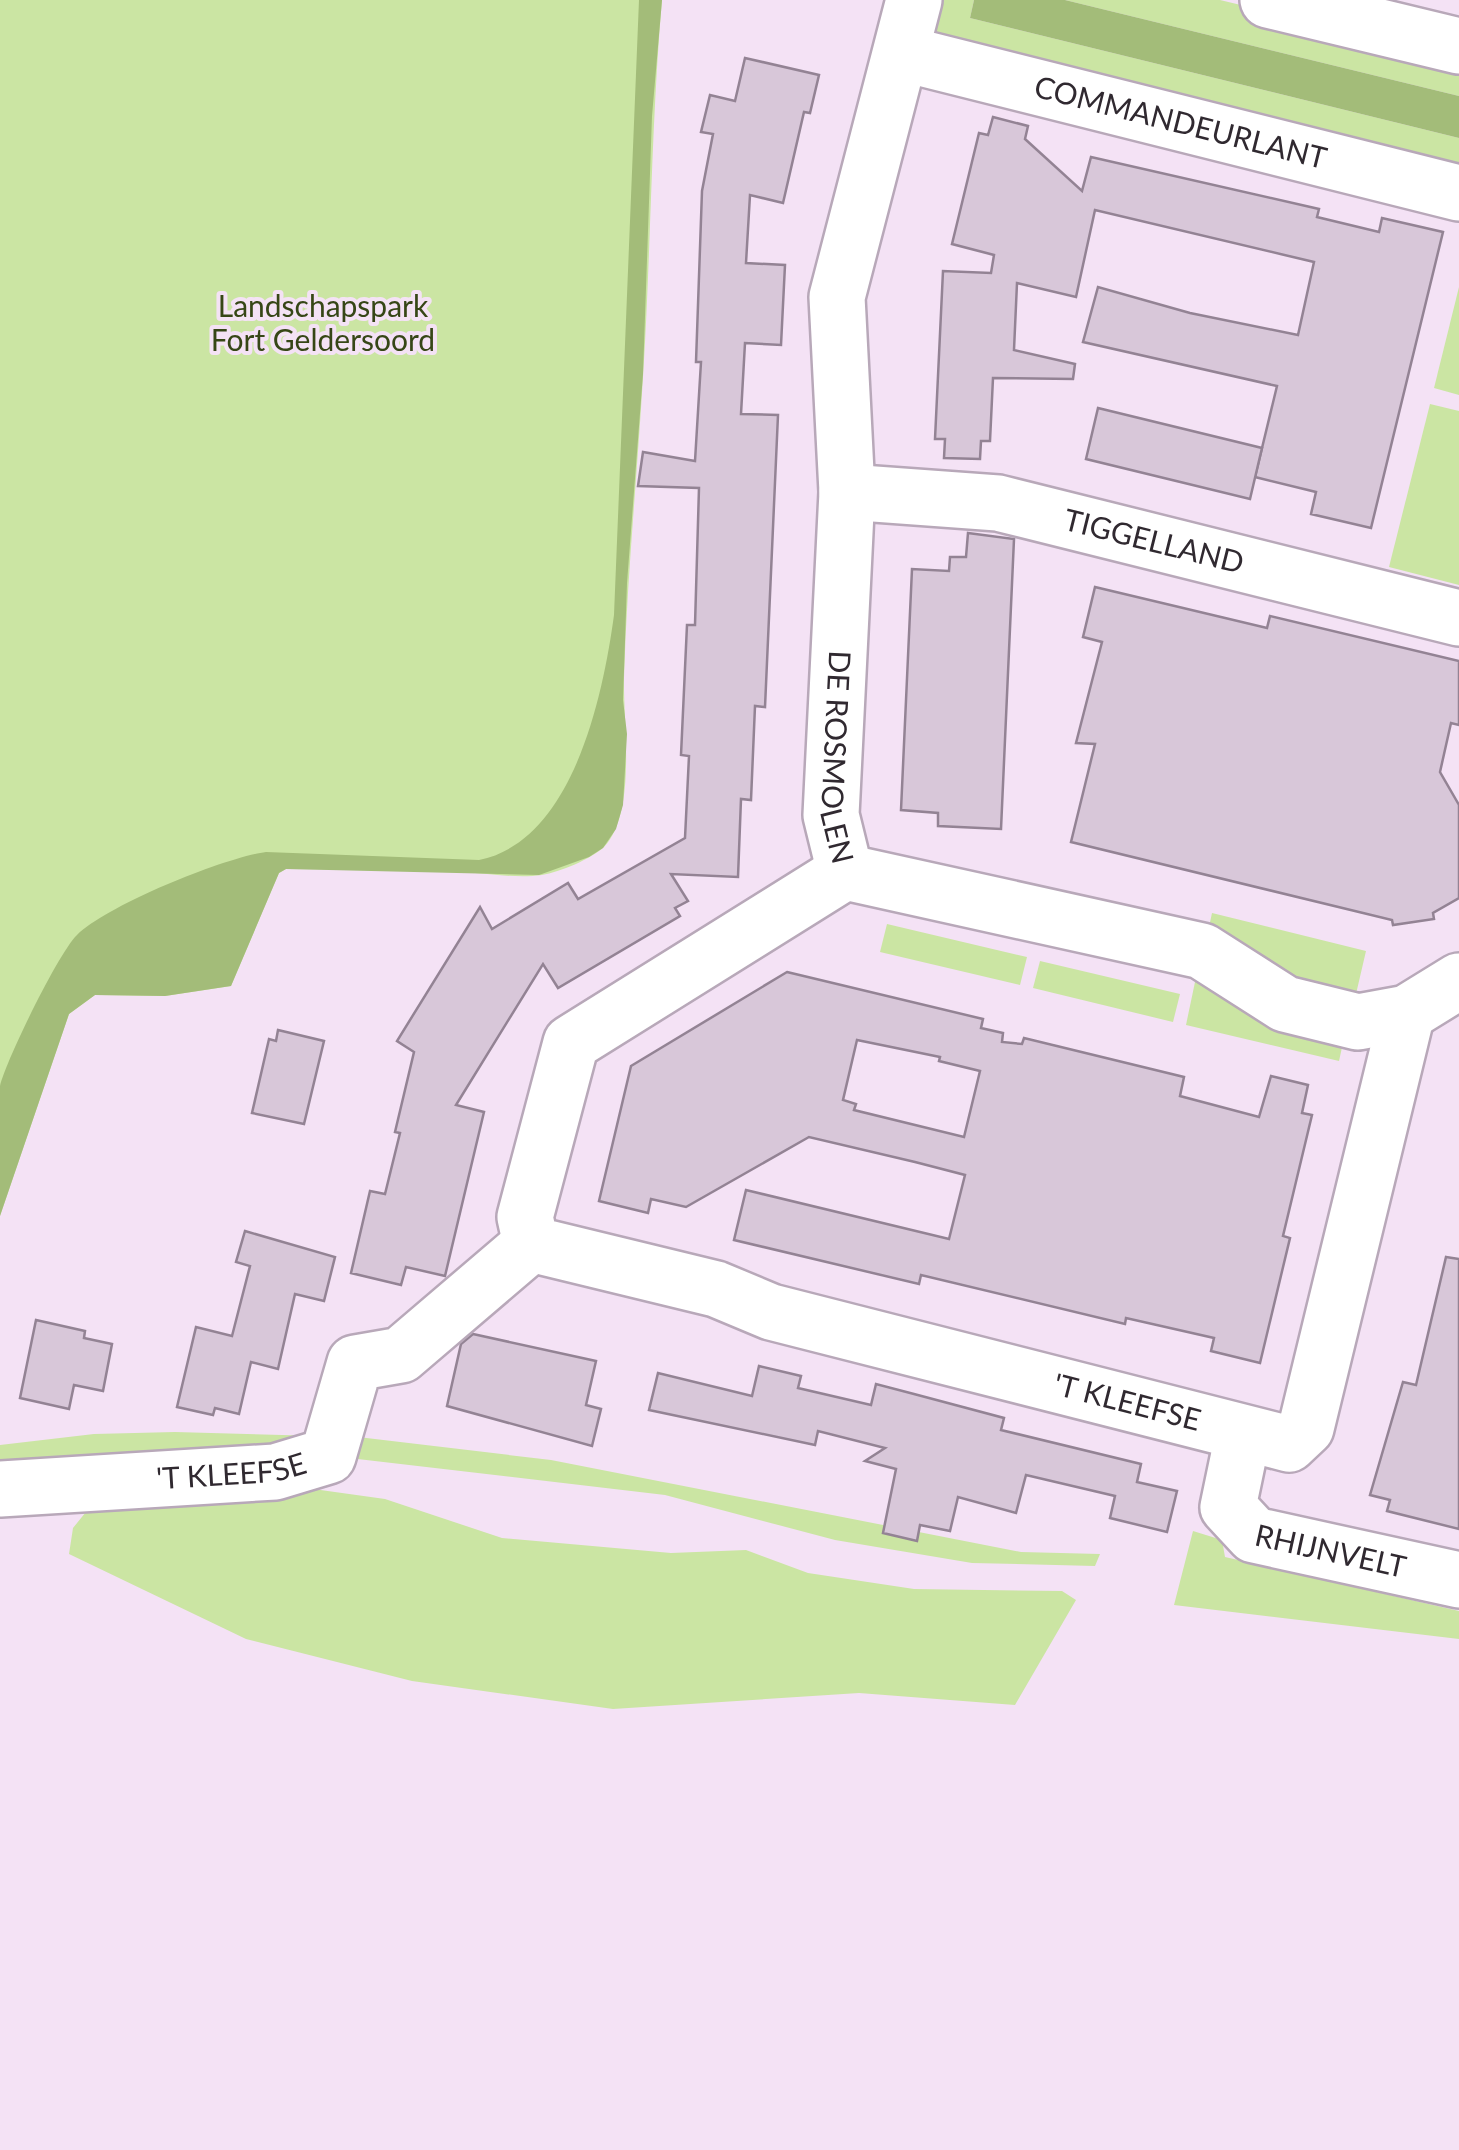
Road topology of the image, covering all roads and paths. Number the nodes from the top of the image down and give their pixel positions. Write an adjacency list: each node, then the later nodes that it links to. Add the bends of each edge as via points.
1 (914, 0): 4 (street, DE ROSMOLEN)
2 (1268, 0): 3 (street)
3 (1459, 46)
4 (901, 53): 5 (street, COMMANDEURLANT); 6 (street, DE ROSMOLEN, via 837,296)
5 (1459, 193)
6 (847, 492): 7 (street, TIGGELLAND, via 998,503); 8 (street, DE ROSMOLEN, via 831,815)
7 (1459, 618)
8 (845, 872): 10 (street, DE ROSMOLEN, via 1202,951 1285,1004 1358,1022); 11 (street, via 571,1043 526,1217)
9 (1459, 981): 10 (street, DE ROSMOLEN)
10 (1406, 1013): 12 (street, 'T KLEEFSE, via 1306,1428 1290,1444)
11 (530, 1244): 12 (street, 'T KLEEFSE); 13 (street, 'T KLEEFSE, via 402,1354 355,1363 328,1456 275,1472)
12 (1243, 1434): 14 (street, RHIJNVELT, via 1228,1508 1254,1535)
13 (0, 1489)
14 (1459, 1580)

